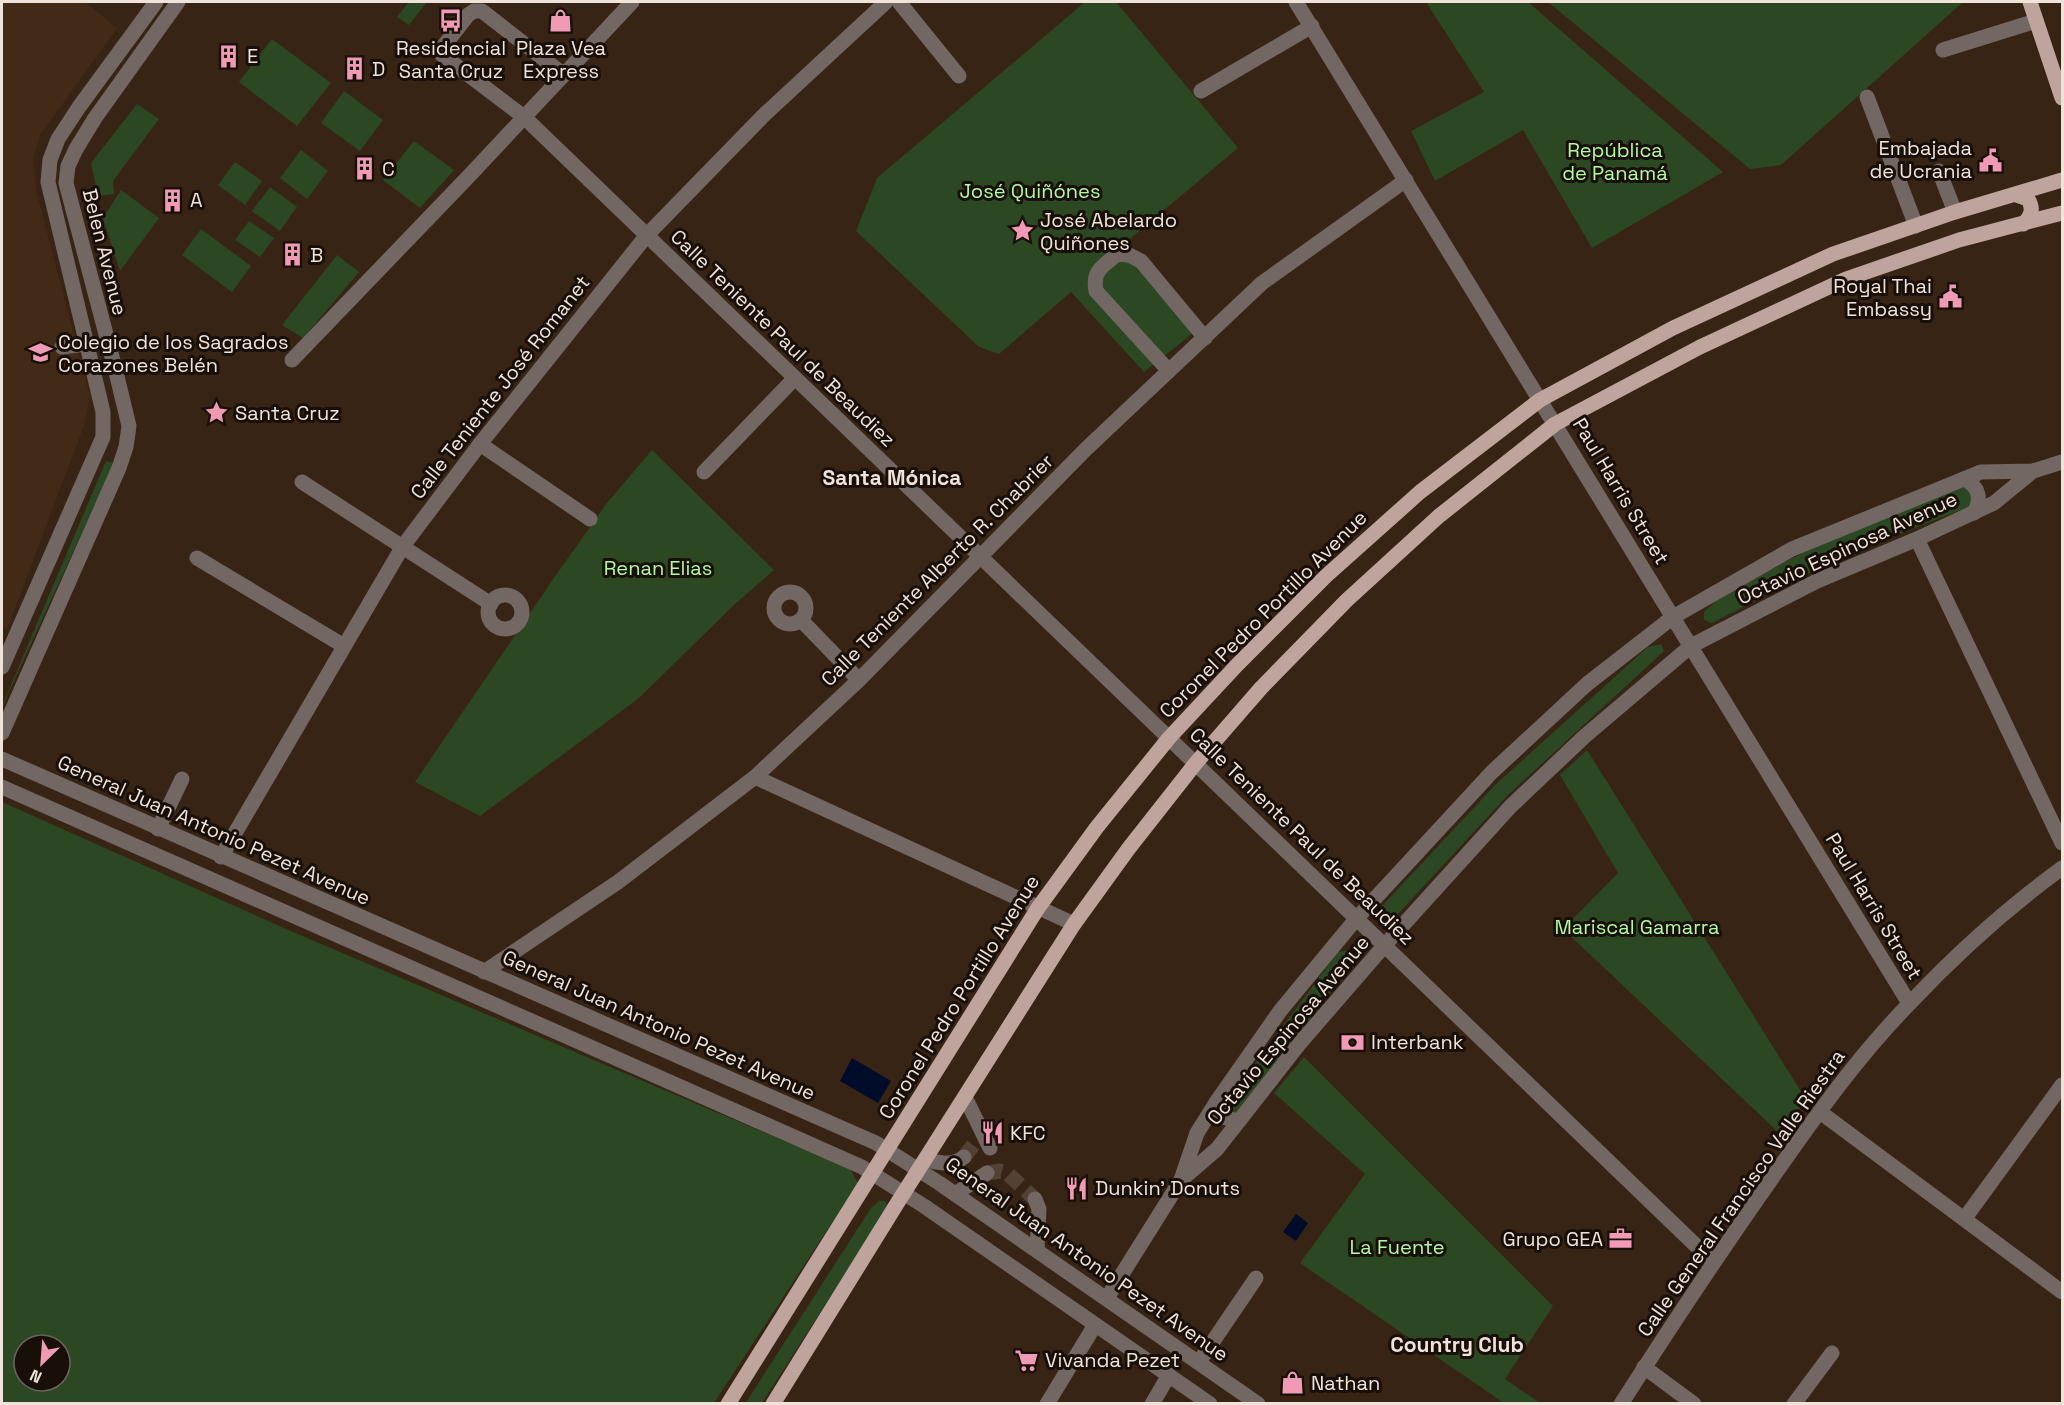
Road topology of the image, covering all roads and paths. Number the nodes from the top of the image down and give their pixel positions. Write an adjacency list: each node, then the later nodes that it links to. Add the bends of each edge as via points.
1 (156, 2): 27 (street, Belen Avenue, via 79,107 58,139 50,160 48,182)
2 (178, 2): 36 (street, Belen Avenue, via 95,118 68,166 70,202 129,426)
3 (632, 2): 11 (street)
4 (886, 2): 25 (street, Calle Teniente José Romanet, via 764,115)
5 (899, 2): 12 (street)
6 (1296, 2): 9 (street, Paul Harris Street)
7 (2030, 2): 8 (main road)
8 (2036, 21): 10 (street); 15 (main road)
9 (1312, 26): 13 (street); 18 (street, Paul Harris Street)
10 (1943, 50)
11 (564, 75): 16 (street); 16 (street, Calle Teniente Paul de Beaudiez, via 482,11 468,15 441,54)
12 (959, 76)
13 (1201, 91)
14 (1868, 97): 24 (street)
15 (2062, 98)
16 (524, 117): 25 (street, Calle Teniente Paul de Beaudiez); 29 (street)
17 (1939, 171): 21 (street)
18 (1406, 180): 26 (street, Calle Teniente Alberto R. Chabrier, via 1262,282); 32 (street, Paul Harris Street)
19 (2062, 180): 20 (main road, Coronel Pedro Portillo Avenue)
20 (2016, 195): 21 (main road, Coronel Pedro Portillo Avenue); 23 (main road, via 2028,199 2032,208)
21 (1955, 213): 24 (main road, Coronel Pedro Portillo Avenue)
22 (2062, 213): 23 (main road)
23 (2023, 224): 33 (main road, via 1959,240 1846,279 1700,346)
24 (1916, 226): 32 (main road, Coronel Pedro Portillo Avenue, via 1833,254 1673,328)
25 (646, 235): 31 (street, Calle Teniente Paul de Beaudiez); 35 (street, Calle Teniente José Romanet)
26 (1205, 338): 30 (street, Calle Teniente Alberto R. Chabrier); 30 (street, via 1141,261 1117,254 1097,272 1096,291)
27 (87, 344): 28 (street); 34 (street, Belen Avenue, via 103,412)
28 (62, 347)
29 (292, 360)
30 (1169, 372): 47 (street, Calle Teniente Alberto R. Chabrier, via 1086,449)
31 (795, 378): 39 (street); 47 (street, Calle Teniente Paul de Beaudiez)
32 (1540, 400): 33 (street, Paul Harris Street); 56 (main road, Coronel Pedro Portillo Avenue, via 1420,492 1335,569)
33 (1555, 424): 49 (street, Paul Harris Street); 58 (main road, via 1439,516 1347,600 1261,688)
34 (100, 444): 36 (street); 53 (street, Belen Avenue)
35 (480, 444): 43 (street); 45 (street, Calle Teniente José Romanet)
36 (124, 453): 55 (street, Belen Avenue)
37 (2062, 462): 38 (street, Octavio Espinosa Avenue)
38 (2033, 471): 40 (street, Octavio Espinosa Avenue, via 1998,470); 42 (street, Octavio Espinosa Avenue, via 2000,499)
39 (704, 472)
40 (1964, 479): 42 (street, via 1977,489 1978,506); 49 (street, Octavio Espinosa Avenue, via 1792,549)
41 (302, 482): 45 (street)
42 (1974, 513): 44 (street, Octavio Espinosa Avenue)
43 (590, 519)
44 (1917, 539): 52 (street, Octavio Espinosa Avenue, via 1817,581); 63 (street)
45 (403, 546): 48 (street); 51 (street, Calle Teniente José Romanet)
46 (196, 558): 51 (street)
47 (981, 558): 54 (street, Calle Teniente Alberto R. Chabrier); 56 (street, Calle Teniente Paul de Beaudiez)
48 (490, 604)
49 (1673, 616): 52 (street, Paul Harris Street); 67 (street, Octavio Espinosa Avenue, via 1587,684 1492,772)
50 (801, 620): 54 (street)
51 (344, 646): 64 (street, Calle Teniente José Romanet)
52 (1691, 646): 69 (street, Octavio Espinosa Avenue, via 1585,736 1510,807); 71 (street, Paul Harris Street)
53 (2, 667)
54 (858, 680): 59 (street, Calle Teniente Alberto R. Chabrier)
55 (2, 733)
56 (1168, 738): 58 (street, Calle Teniente Paul de Beaudiez); 66 (main road, Coronel Pedro Portillo Avenue, via 1096,827)
57 (2, 759): 62 (street, General Juan Antonio Pezet Avenue)
58 (1195, 764): 67 (street, Calle Teniente Paul de Beaudiez); 68 (main road)
59 (755, 777): 66 (street); 70 (street, Calle Teniente Alberto R. Chabrier, via 618,882)
60 (182, 779): 62 (street)
61 (2, 786): 81 (street)
62 (158, 829): 64 (street, General Juan Antonio Pezet Avenue)
63 (2062, 843)
64 (221, 857): 70 (street, General Juan Antonio Pezet Avenue)
65 (2062, 868): 71 (street, Calle General Francisco Valle Riestra, via 2005,912)
66 (1038, 908): 68 (street); 78 (main road, Coronel Pedro Portillo Avenue)
67 (1356, 919): 69 (street, Calle Teniente Paul de Beaudiez); 74 (street, Octavio Espinosa Avenue, via 1280,1011)
68 (1074, 924): 73 (main road)
69 (1384, 946): 76 (street, Octavio Espinosa Avenue, via 1300,1042); 89 (street, Calle Teniente Paul de Beaudiez)
70 (484, 972): 78 (street, General Juan Antonio Pezet Avenue)
71 (1909, 1003): 75 (street, Calle General Francisco Valle Riestra)
72 (2062, 1085): 87 (street)
73 (966, 1097): 77 (street); 80 (main road)
74 (1217, 1101): 76 (street, via 1226,1118); 83 (street, Octavio Espinosa Avenue, via 1197,1133)
75 (1820, 1112): 87 (street); 89 (street, Calle General Francisco Valle Riestra)
76 (1239, 1121): 83 (street, Octavio Espinosa Avenue, via 1217,1149)
77 (983, 1140)
78 (888, 1149): 80 (street, General Juan Antonio Pezet Avenue); 81 (main road, Coronel Pedro Portillo Avenue)
79 (964, 1157): 80 (street, via 951,1164)
80 (922, 1165): 84 (main road); 85 (street, General Juan Antonio Pezet Avenue)
81 (874, 1173): 84 (street); 98 (main road, Coronel Pedro Portillo Avenue)
82 (987, 1173): 85 (street)
83 (1181, 1180): 92 (street, Octavio Espinosa Avenue)
84 (904, 1193): 93 (street); 99 (main road)
85 (955, 1194): 88 (street, General Juan Antonio Pezet Avenue)
86 (1035, 1199): 88 (street, via 1039,1209)
87 (1965, 1218): 91 (street)
88 (1037, 1250): 92 (street, General Juan Antonio Pezet Avenue)
89 (1713, 1262): 96 (street, Calle General Francisco Valle Riestra)
90 (1256, 1278): 95 (street)
91 (2062, 1292)
92 (1107, 1298): 95 (street, General Juan Antonio Pezet Avenue)
93 (1095, 1325): 97 (street); 100 (street)
94 (1832, 1353): 106 (street)
95 (1199, 1362): 103 (street, General Juan Antonio Pezet Avenue)
96 (1644, 1367): 104 (street, Calle General Francisco Valle Riestra); 105 (street)
97 (1169, 1375): 101 (street); 102 (street)
98 (728, 1404)
99 (773, 1404)
100 (1047, 1404)
101 (1152, 1404)
102 (1210, 1404)
103 (1258, 1404)
104 (1621, 1404)
105 (1694, 1404)
106 (1794, 1404)

